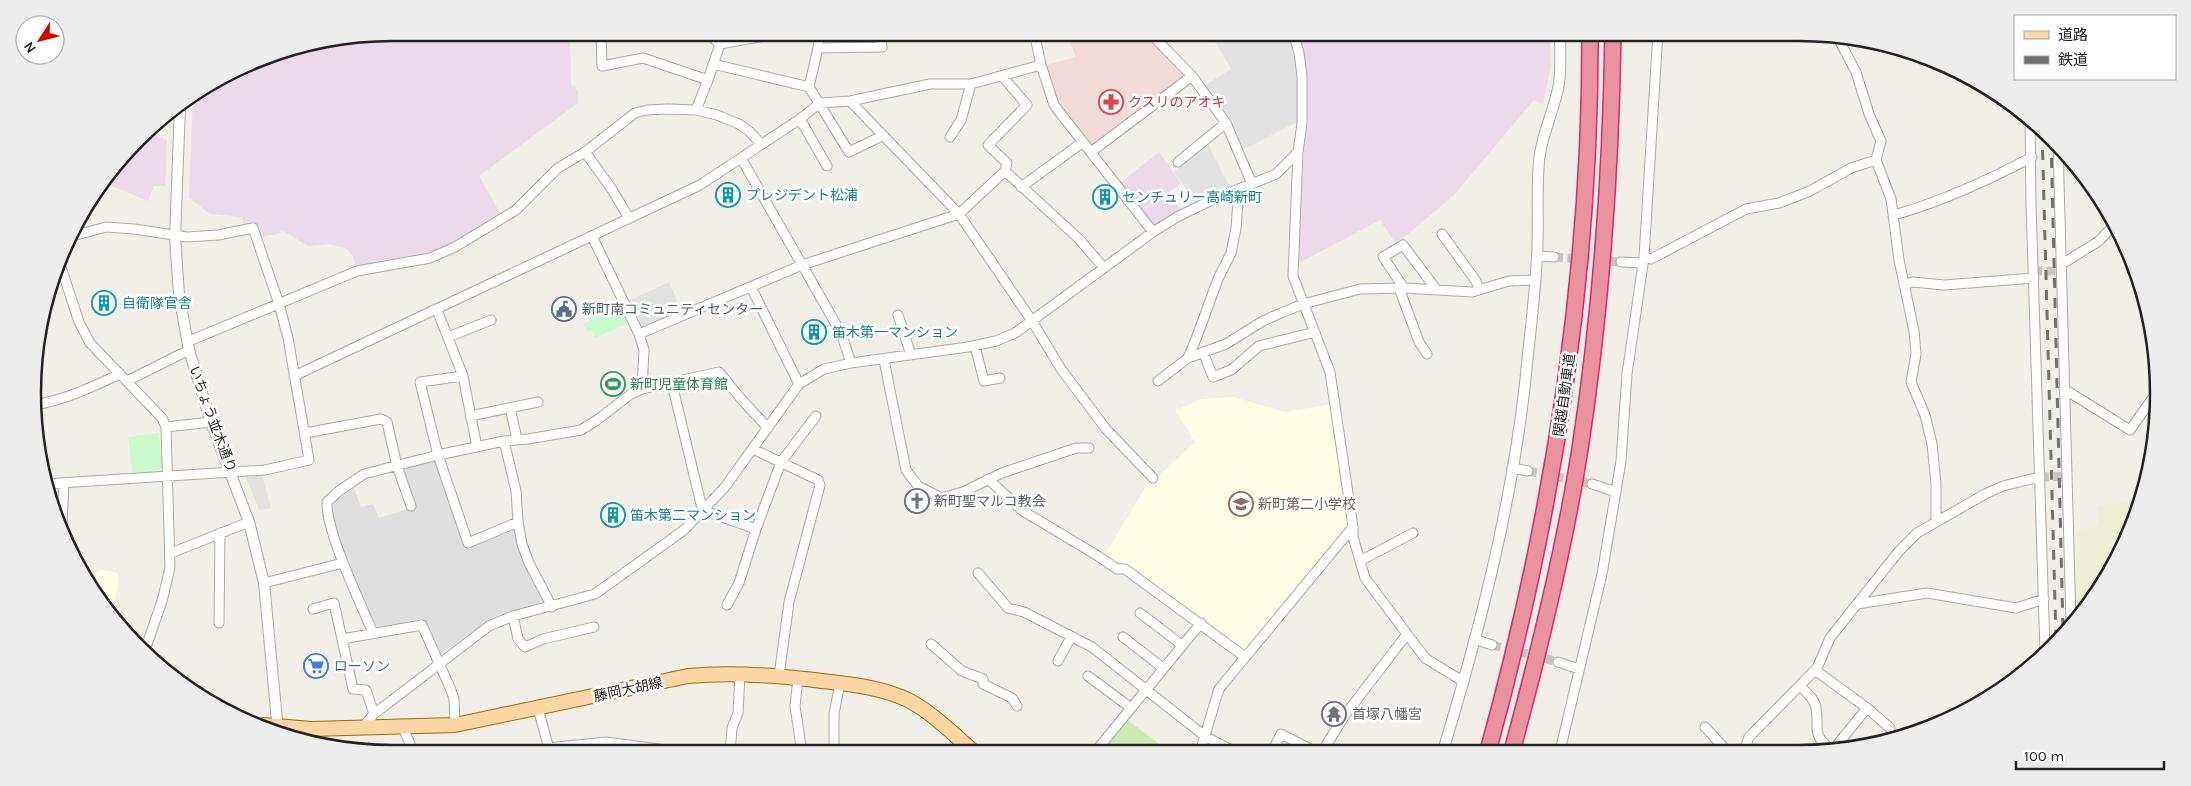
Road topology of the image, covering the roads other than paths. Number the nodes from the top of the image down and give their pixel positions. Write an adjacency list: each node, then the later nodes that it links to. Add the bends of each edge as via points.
1 (601, 41): 20 (street, via 602,66 643,58)
2 (716, 41): 13 (street)
3 (737, 41): 13 (street)
4 (818, 41): 15 (street)
5 (881, 41): 15 (street, via 882,47)
6 (1036, 41): 17 (street)
7 (1158, 41): 19 (street)
8 (1296, 41): 36 (street, via 1302,76)
9 (1560, 41): 56 (street, via 1558,90 1539,160)
10 (1590, 41): 208 (highway, 関越自動車道, via 1584,209 1559,435 1527,599)
11 (1613, 41): 209 (highway, 関越自動車道, via 1606,211 1580,450 1549,606)
12 (1657, 41): 58 (street)
13 (720, 44): 16 (street)
14 (1841, 44): 40 (street, via 1856,72 1881,141)
15 (818, 48): 22 (street)
16 (713, 64): 20 (street); 22 (street)
17 (1041, 65): 18 (street); 32 (street, via 1054,105)
18 (1002, 76): 21 (street); 43 (street, via 1027,105 988,145 1006,163)
19 (1192, 76): 28 (street); 35 (street)
20 (708, 80): 25 (street)
21 (972, 84): 23 (street, via 930,84); 31 (street, via 961,120)
22 (809, 87): 24 (street)
23 (850, 101): 24 (street); 30 (street)
24 (820, 103): 27 (street); 30 (street, via 849,152)
25 (696, 110): 33 (street, via 738,124); 34 (street, via 635,113)
26 (180, 113): 55 (street, いちょう並木通り)
27 (800, 119): 33 (street); 42 (street)
28 (1226, 123): 41 (street); 44 (street)
29 (2031, 129): 37 (street)
30 (882, 136): 47 (street)
31 (950, 137)
32 (1083, 142): 35 (street); 45 (street)
33 (760, 144): 39 (street)
34 (585, 152): 49 (street); 71 (street, via 558,168 516,210 455,246 430,258 356,271)
35 (1091, 152): 51 (street)
36 (1298, 152): 44 (street, via 1276,174); 72 (street, via 1293,276)
37 (2032, 157): 48 (street, via 1936,203); 64 (street)
38 (2058, 157): 60 (street)
39 (741, 158): 49 (street, via 700,186); 61 (street)
40 (1876, 160): 48 (street); 58 (street, via 1851,168 1810,191 1779,203 1746,209)
41 (1178, 162)
42 (827, 166)
43 (1005, 171): 45 (street); 47 (street)
44 (1252, 184): 46 (street)
45 (1022, 187): 62 (street, via 1079,239)
46 (1239, 189): 51 (street, via 1177,217); 85 (street, via 1231,252)
47 (959, 214): 61 (street); 76 (street)
48 (1894, 215): 66 (street)
49 (629, 218): 54 (street)
50 (2109, 230): 60 (street, via 2099,241)
51 (1153, 232): 62 (street)
52 (79, 234): 55 (street, via 106,227)
53 (1442, 234): 70 (street)
54 (592, 236): 73 (street); 78 (street)
55 (175, 237): 71 (street, via 218,235 253,228); 80 (street, いちょう並木通り)
56 (1537, 256): 57 (street); 65 (street)
57 (1554, 257)
58 (1643, 260): 59 (street); 125 (street, via 1627,374)
59 (1621, 262)
60 (2062, 264): 96 (street)
61 (802, 265): 67 (street); 87 (street, via 841,333)
62 (1104, 268): 76 (street)
63 (63, 272): 90 (street, via 79,322 90,343)
64 (2034, 278): 66 (street, via 1944,285); 120 (street)
65 (1535, 280): 70 (street, via 1510,281); 115 (street)
66 (1904, 284): 129 (street, via 1916,354 1912,382 1932,444)
67 (751, 287): 78 (street); 94 (street)
68 (1402, 288): 69 (street); 69 (street, via 1383,257 1403,245); 72 (street, via 1360,289); 83 (street, via 1419,342)
69 (1436, 289): 70 (street)
70 (1479, 290)
71 (279, 304): 80 (street); 88 (street)
72 (1303, 304): 77 (street); 82 (street, via 1263,321 1226,344)
73 (437, 310): 79 (street); 88 (street)
74 (898, 315): 84 (street)
75 (491, 320): 79 (street)
76 (1032, 321): 81 (street, via 1015,333); 119 (street, via 1061,369 1106,429)
77 (1315, 332): 82 (street, via 1259,346 1231,370 1213,376); 132 (street, via 1330,372)
78 (639, 334): 95 (street, via 644,350)
79 (448, 336): 89 (street)
80 (188, 346): 90 (street); 103 (street, いちょう並木通り)
81 (975, 346): 84 (street); 91 (street, via 984,381)
82 (1203, 352): 85 (street)
83 (1427, 354)
84 (911, 355): 86 (street)
85 (1188, 358): 92 (street)
86 (884, 360): 87 (street); 121 (street, via 906,470 918,486 941,498 963,492)
87 (852, 363): 94 (street, via 824,369)
88 (294, 376): 106 (street)
89 (463, 376): 101 (street); 112 (street, via 420,382)
90 (124, 378): 99 (street); 104 (street, via 162,418)
91 (1000, 378)
92 (1158, 382)
93 (672, 384): 95 (street); 105 (street, via 719,372); 127 (street)
94 (799, 384): 105 (street)
95 (642, 389): 107 (street, via 581,430)
96 (2064, 389): 98 (street, via 2130,430); 148 (street)
97 (538, 402): 100 (street)
98 (2150, 402)
99 (41, 404)
100 (510, 408): 101 (street); 107 (street)
101 (470, 416): 109 (street)
102 (816, 416): 113 (street)
103 (211, 422): 104 (street); 117 (street, いちょう並木通り)
104 (166, 427): 118 (street)
105 (768, 428): 111 (street)
106 (305, 433): 114 (street, via 381,419 386,422); 117 (street, via 309,460 265,470)
107 (517, 439): 108 (street)
108 (504, 441): 109 (street); 131 (street, via 516,491)
109 (478, 447): 112 (street)
110 (1089, 448): 121 (street, via 1076,448)
111 (753, 449): 113 (street); 127 (street)
112 (438, 455): 114 (street); 131 (street, via 468,542)
113 (781, 462): 133 (street); 171 (street, via 818,480 820,485 789,602)
114 (397, 466): 126 (street); 152 (street, via 364,474 328,502 337,544)
115 (1512, 468): 116 (street); 156 (street)
116 (1528, 471)
117 (232, 472): 118 (street); 130 (street, いちょう並木通り)
118 (168, 476): 122 (street); 136 (street)
119 (1153, 478)
120 (2040, 478): 129 (street, via 2003,486); 141 (street)
121 (988, 479): 150 (street, via 1022,511 1117,569 1125,569)
122 (64, 483): 123 (street); 128 (street)
123 (53, 484)
124 (1592, 484): 125 (street)
125 (1616, 492): 168 (street, via 1602,574)
126 (411, 506)
127 (704, 511): 133 (street); 144 (street, via 607,588)
128 (63, 513)
129 (1936, 520): 142 (street, via 1899,551)
130 (249, 522): 134 (street); 140 (street, いちょう並木通り)
131 (518, 522): 144 (street, via 529,563)
132 (1353, 527): 137 (street); 163 (street)
133 (756, 529): 143 (street, via 739,582)
134 (220, 534): 136 (street); 149 (street)
135 (1412, 534): 137 (street)
136 (171, 553): 160 (street, via 162,601)
137 (1360, 561): 153 (street, via 1365,578)
138 (339, 564): 140 (street)
139 (978, 572): 154 (street, via 1008,608 1024,612)
140 (264, 583): 183 (street, いちょう並木通り)
141 (2044, 599): 142 (street, via 2016,608 1927,593); 159 (street)
142 (1857, 604): 169 (street, via 1830,638)
143 (727, 605)
144 (552, 607): 147 (street)
145 (313, 609): 157 (street, via 334,603)
146 (1140, 613): 161 (street)
147 (512, 616): 151 (street, via 518,639 525,647 542,639); 166 (street, via 488,626)
148 (2070, 616)
149 (219, 623)
150 (1201, 623): 161 (street); 163 (street)
151 (594, 627)
152 (373, 633): 157 (street); 166 (street, via 422,625)
153 (1408, 634): 174 (street, via 1425,658); 206 (street, via 1345,715)
154 (1071, 637): 164 (street); 177 (street, via 1092,647)
155 (1123, 637): 167 (street)
156 (1474, 638): 162 (street); 174 (street)
157 (342, 639): 182 (street, via 353,689 366,690)
158 (931, 644): 178 (street, via 962,672 1012,698)
159 (2045, 644)
160 (147, 645)
161 (1182, 645): 167 (street)
162 (1492, 645)
163 (1245, 657): 190 (street, via 1219,689)
164 (1058, 661)
165 (1558, 662): 168 (street)
166 (438, 663): 182 (street); 184 (street, via 454,699)
167 (1163, 668): 177 (street)
168 (1579, 668): 210 (street)
169 (1815, 670): 176 (street); 181 (street)
170 (740, 674): 171 (main road, 藤岡大胡線); 179 (main road, 藤岡大胡線, via 688,676); 197 (street, via 738,713)
171 (779, 676): 173 (main road, 藤岡大胡線)
172 (1088, 676): 180 (street)
173 (798, 678): 175 (main road, 藤岡大胡線); 198 (street, via 795,706)
174 (1464, 682): 207 (street)
175 (840, 683): 199 (street, via 834,714); 200 (main road, 藤岡大胡線, via 891,693 908,700)
176 (1800, 686): 192 (street, via 1816,707 1818,734); 212 (street, via 1749,736)
177 (1146, 690): 180 (street); 190 (street)
178 (1017, 706)
179 (538, 708): 184 (main road, 藤岡大胡線); 194 (street)
180 (1131, 708): 201 (street)
181 (1867, 708): 188 (street); 191 (street)
182 (374, 714): 186 (street)
183 (278, 725)
184 (456, 725): 187 (main road, 藤岡大胡線)
185 (1704, 727): 211 (street)
186 (362, 728): 187 (main road, 藤岡大胡線); 189 (main road, 藤岡大胡線)
187 (403, 728): 193 (street)
188 (1890, 728)
189 (289, 729)
190 (1206, 737): 202 (street); 203 (street)
191 (1838, 742)
192 (1823, 744)
193 (410, 745)
194 (547, 745)
195 (587, 745): 196 (street, via 606,742)
196 (628, 745)
197 (731, 745)
198 (801, 745)
199 (834, 745)
200 (966, 745)
201 (1101, 745)
202 (1203, 745)
203 (1222, 745)
204 (1275, 745): 205 (street, via 1280,734)
205 (1302, 745)
206 (1326, 745)
207 (1444, 745)
208 (1490, 745)
209 (1514, 745)
210 (1561, 745)
211 (1721, 745)
212 (1746, 745)

